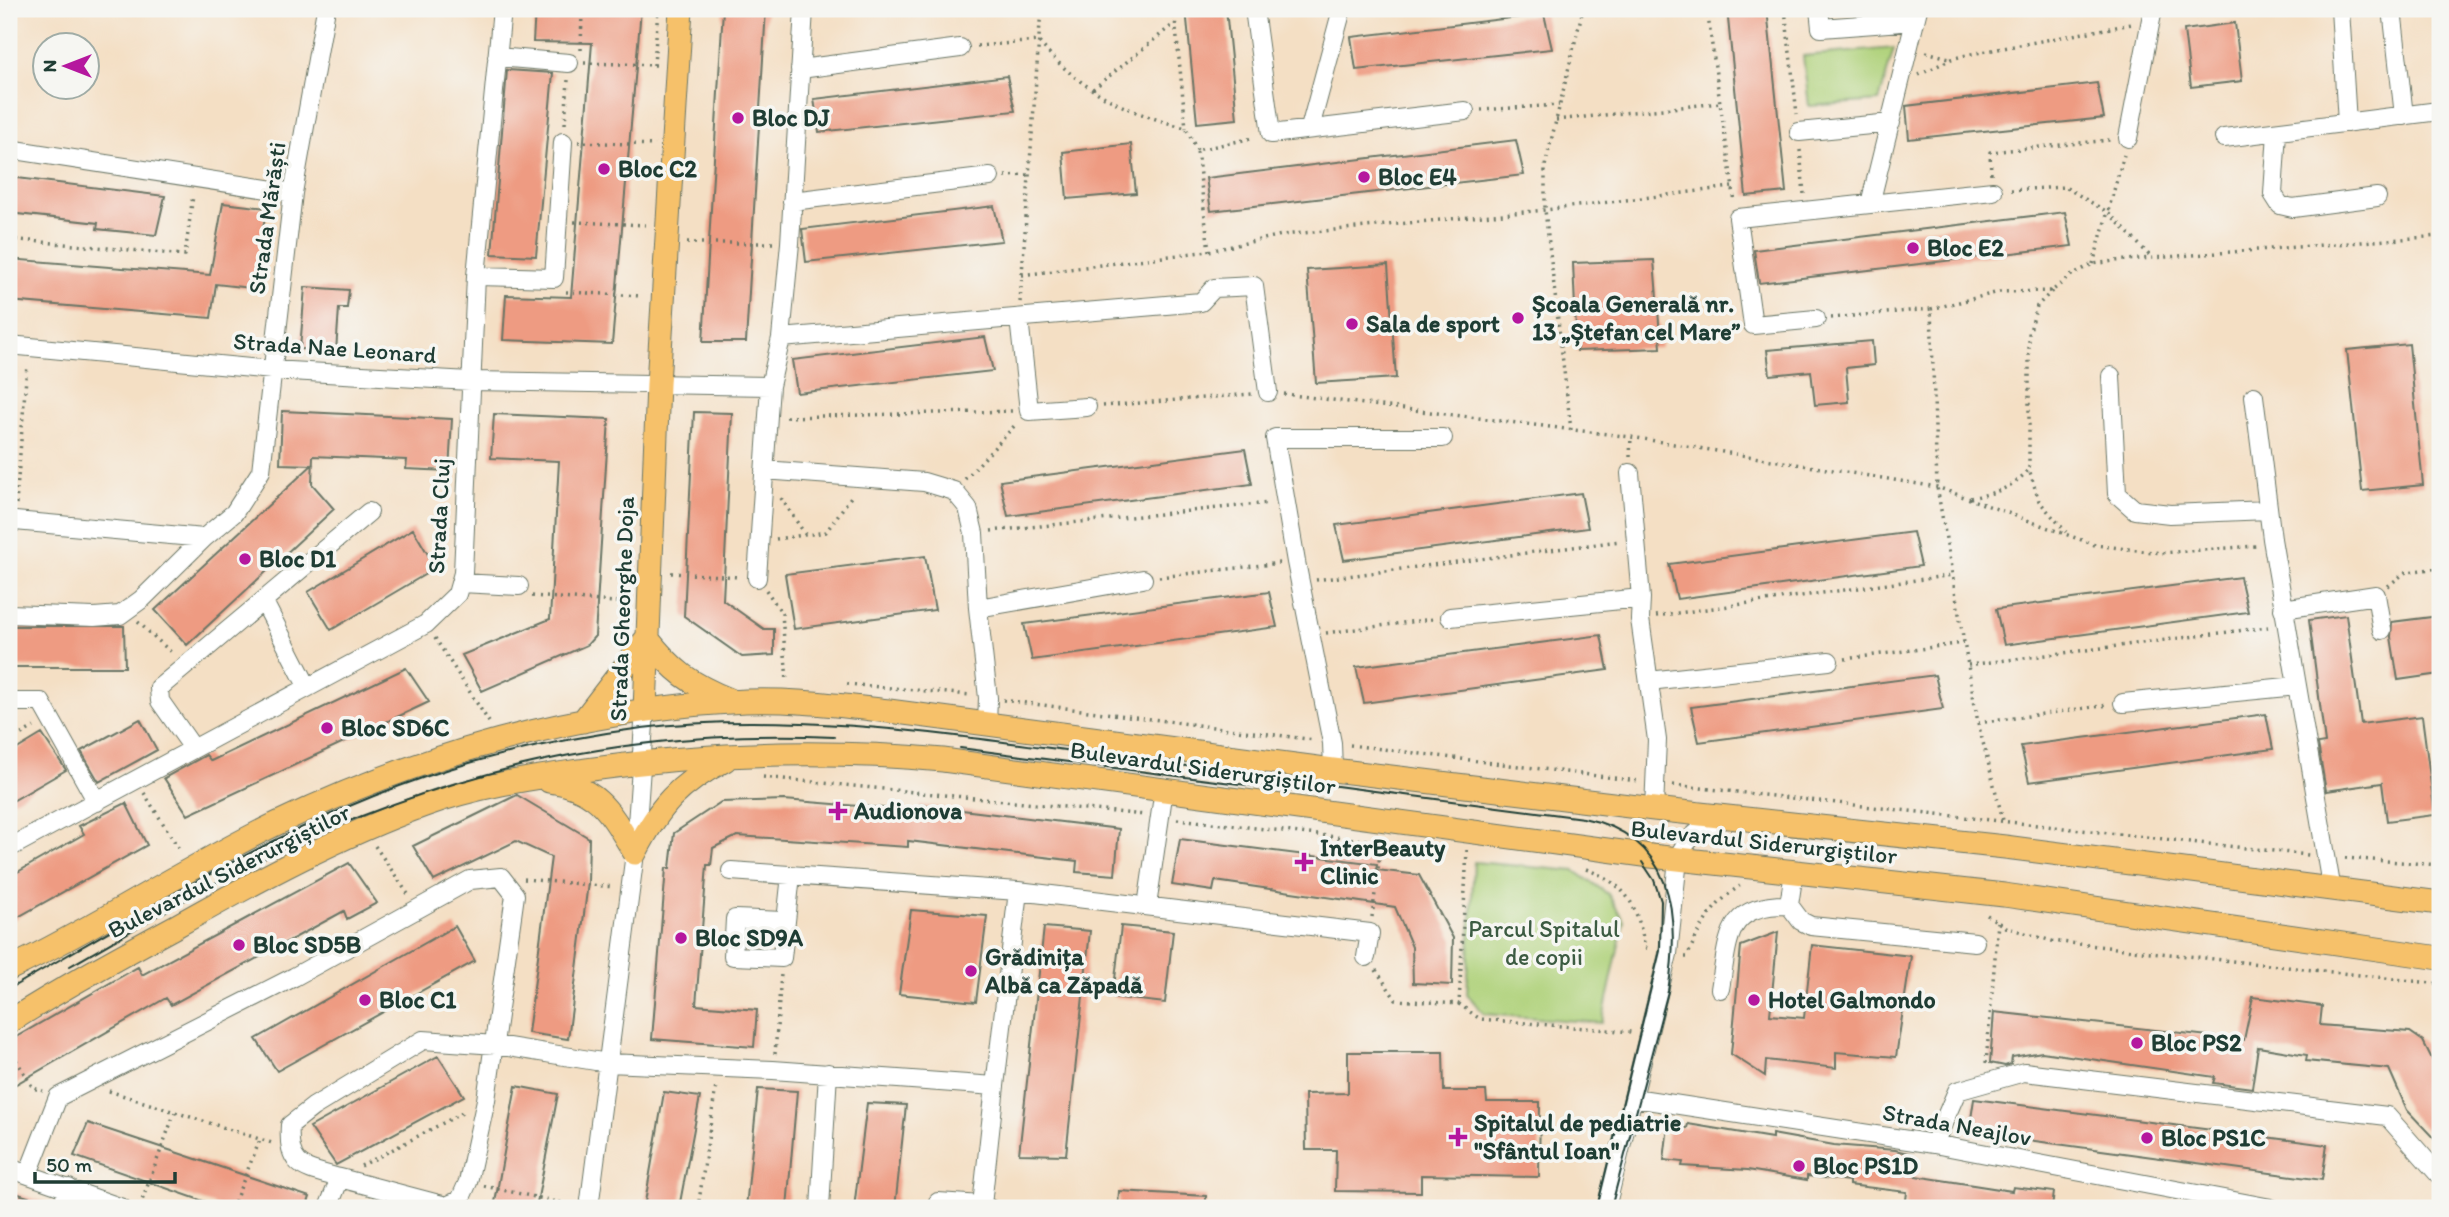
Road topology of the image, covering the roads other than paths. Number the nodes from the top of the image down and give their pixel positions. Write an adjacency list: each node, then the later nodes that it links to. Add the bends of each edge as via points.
1 (326, 9): 31 (street, Strada Mărăști)
2 (502, 9): 14 (street, Strada Cluj)
3 (681, 9): 43 (main road, Strada Gheorghe Doja, via 666,66 673,234 663,298)
4 (803, 9): 16 (street)
5 (1254, 9): 22 (street, via 1271,134)
6 (1342, 9): 22 (street)
7 (1819, 9): 12 (street, via 1821,28)
8 (2340, 9): 21 (street)
9 (2392, 9): 19 (street)
10 (2152, 14): 25 (street)
11 (1917, 15): 12 (street); 20 (street)
12 (1862, 17)
13 (960, 47): 16 (street)
14 (496, 57): 15 (street); 35 (street, Strada Cluj)
15 (569, 63)
16 (800, 69): 33 (street)
17 (1465, 111): 22 (street)
18 (2439, 111): 19 (street)
19 (2404, 116): 21 (street)
20 (1891, 123): 23 (street); 34 (street)
21 (2347, 123): 24 (street)
22 (1310, 128)
23 (1799, 132)
24 (2277, 132): 26 (street); 32 (street, via 2273,194 2280,205 2293,208)
25 (2129, 138)
26 (2224, 138)
27 (564, 142): 35 (street, via 554,278)
28 (9, 149): 31 (street)
29 (990, 177): 33 (street)
30 (1993, 191): 34 (street)
31 (293, 193): 40 (street, Strada Mărăști)
32 (2376, 197)
33 (792, 201): 38 (street)
34 (1870, 204): 37 (street, via 1738,218 1753,325)
35 (476, 276): 42 (street, Strada Cluj)
36 (1019, 318): 38 (street); 45 (street, via 1201,302 1214,288 1254,286); 47 (street, via 1029,411)
37 (1816, 319)
38 (781, 338): 44 (street)
39 (9, 345): 40 (street, Strada Nae Leonard)
40 (272, 370): 42 (street, Strada Nae Leonard); 54 (street, Strada Mărăști, via 261,471 233,513)
41 (2111, 376): 51 (street, via 2117,494 2135,510 2170,514)
42 (470, 381): 43 (street, Strada Nae Leonard); 57 (street, Strada Cluj)
43 (658, 384): 44 (street, Strada Nae Leonard); 66 (main road, Strada Gheorghe Doja)
44 (770, 386): 49 (street)
45 (1268, 392)
46 (2254, 396): 51 (street)
47 (1087, 407)
48 (1443, 438): 80 (street, via 1275,438 1332,743)
49 (764, 470): 55 (street); 61 (street, via 924,482 954,491 968,508 974,533)
50 (1630, 473): 59 (street)
51 (2268, 510): 64 (street)
52 (369, 512): 60 (street)
53 (15, 521): 54 (street)
54 (204, 538): 62 (street, Strada Mărăști, via 127,611 101,617)
55 (757, 578)
56 (1143, 579): 61 (street)
57 (461, 583): 58 (street); 69 (street, Strada Cluj, via 457,594 426,624)
58 (519, 586)
59 (1641, 598): 63 (street); 68 (street)
60 (264, 602): 69 (street); 77 (street, via 159,688 160,701)
61 (978, 608): 76 (street)
62 (11, 615)
63 (1450, 617)
64 (2284, 617): 65 (street, via 2376,595); 70 (street)
65 (2382, 630)
66 (647, 638): 71 (main road, via 690,683); 74 (main road, Strada Gheorghe Doja); 75 (main road)
67 (1829, 661): 68 (street)
68 (1649, 681): 84 (street, via 1657,740)
69 (307, 686): 77 (street, Strada Cluj)
70 (2297, 686): 73 (street); 93 (street)
71 (733, 701): 74 (main road, Bulevardul Siderurgiștilor); 76 (main road, Bulevardul Siderurgiștilor, via 888,711)
72 (9, 702): 83 (street, via 41,702)
73 (2123, 703)
74 (645, 710): 75 (main road, Bulevardul Siderurgiștilor); 79 (street, Strada Gheorghe Doja)
75 (583, 721): 101 (main road, Bulevardul Siderurgiștilor, via 500,740 355,788 192,868)
76 (988, 724): 80 (main road, Bulevardul Siderurgiștilor)
77 (193, 748): 83 (street, Strada Cluj)
78 (733, 755): 79 (main road, Bulevardul Siderurgiștilor); 82 (main road, Bulevardul Siderurgiștilor, via 871,754); 87 (main road, via 677,790 650,824)
79 (641, 762): 81 (main road, Bulevardul Siderurgiștilor); 87 (street, Strada Gheorghe Doja)
80 (1333, 770): 84 (main road, Bulevardul Siderurgiștilor)
81 (525, 779): 87 (main road, via 569,783 591,793); 103 (main road, Bulevardul Siderurgiștilor, via 427,804 364,830 266,877)
82 (1164, 789): 88 (main road, Bulevardul Siderurgiștilor, via 1464,845); 96 (street)
83 (97, 802): 86 (street, Strada Cluj)
84 (1654, 809): 85 (main road, Bulevardul Siderurgiștilor)
85 (1726, 818): 88 (street, via 1692,835); 93 (main road, Bulevardul Siderurgiștilor, via 2005,847)
86 (9, 848)
87 (635, 853): 105 (street, Strada Gheorghe Doja)
88 (1678, 859): 90 (main road, Bulevardul Siderurgiștilor); 108 (street, via 1668,954)
89 (731, 870): 91 (street)
90 (1794, 872): 95 (street); 100 (main road, Bulevardul Siderurgiștilor, via 2004,895)
91 (791, 875): 92 (street); 97 (street)
92 (1018, 891): 96 (street); 107 (street)
93 (2332, 891): 94 (main road, Bulevardul Siderurgiștilor)
94 (2440, 904)
95 (1789, 905): 98 (street, via 1811,926); 102 (street, via 1748,910 1737,919)
96 (1147, 906): 99 (street, via 1370,933)
97 (784, 921): 97 (street, via 782,958 733,956 735,919)
98 (1975, 942)
99 (1366, 957)
100 (2440, 958)
101 (9, 969)
102 (1720, 989)
103 (9, 1022)
104 (496, 1045): 105 (street); 111 (street, via 515,895 502,877 470,880 294,977 58,1097); 113 (street, via 468,1182 460,1200 446,1206); 113 (street, via 423,1040 290,1125 288,1147 302,1167)
105 (608, 1063): 106 (street); 120 (street, Strada Gheorghe Doja)
106 (828, 1073): 107 (street); 121 (street)
107 (995, 1086): 116 (street)
108 (1634, 1098): 109 (street, Strada Neajlov); 122 (street)
109 (1934, 1144): 112 (street, via 1957,1091 2024,1072 2387,1116); 123 (street, Strada Neajlov)
110 (9, 1168): 111 (street)
111 (28, 1174): 114 (street)
112 (2440, 1176)
113 (340, 1178): 119 (street)
114 (69, 1188): 117 (street); 118 (street)
115 (938, 1202): 116 (street)
116 (986, 1207)
117 (61, 1208)
118 (122, 1208)
119 (328, 1208)
120 (587, 1208)
121 (820, 1208)
122 (1606, 1208)
123 (2271, 1208)

